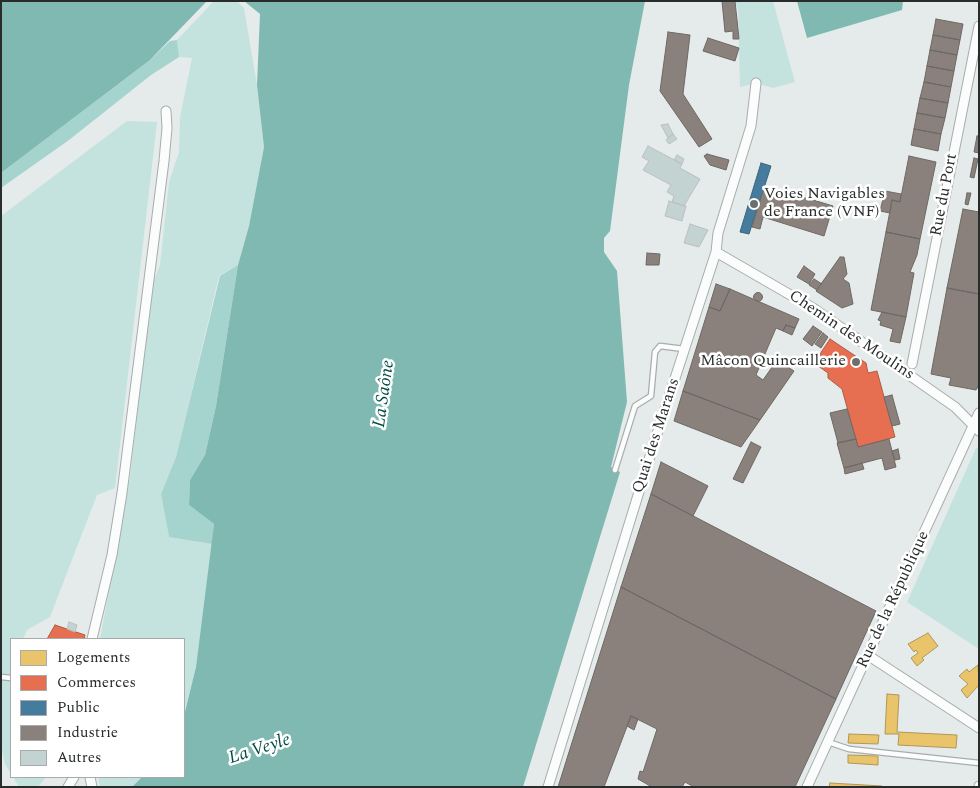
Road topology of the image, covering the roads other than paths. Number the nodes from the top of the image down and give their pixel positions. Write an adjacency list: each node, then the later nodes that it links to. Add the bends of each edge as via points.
1 (979, 26): 6 (street, Rue du Port)
2 (756, 83): 4 (street, Quai des Marans, via 751,126 718,233)
3 (166, 110): 10 (street, via 164,161 122,493 112,555)
4 (716, 252): 5 (street, Quai des Marans); 8 (street, Chemin des Moulins, via 813,308 955,408)
5 (684, 350): 9 (lane, via 660,346 655,352 651,396 635,406); 15 (street, Quai des Marans)
6 (912, 364)
7 (979, 413): 8 (street, Rue de la République)
8 (976, 428): 11 (street, Rue de la République)
9 (615, 470)
10 (92, 638)
11 (869, 656): 12 (street); 13 (street, Rue de la République)
12 (979, 728)
13 (828, 742): 14 (lane, via 849,749); 16 (street, Rue de la République)
14 (979, 762)
15 (548, 787)
16 (807, 787)

